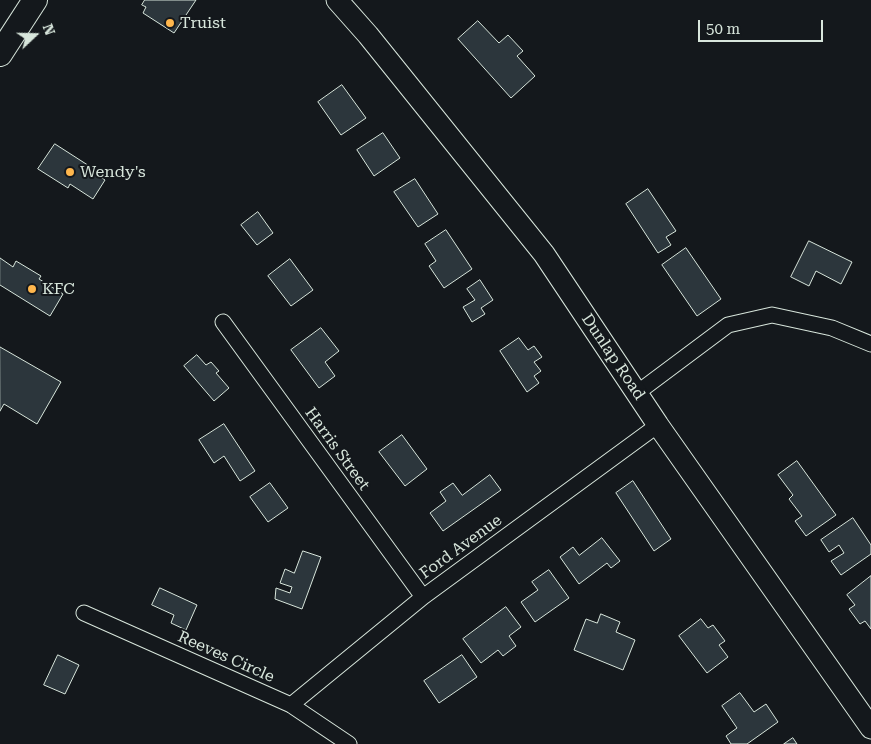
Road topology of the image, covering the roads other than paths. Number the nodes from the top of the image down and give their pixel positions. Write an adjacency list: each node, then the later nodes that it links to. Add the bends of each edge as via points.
1 (35, 0): 3 (main road)
2 (337, 0): 6 (main road, Dunlap Road, via 544,254)
3 (0, 54)
4 (223, 322): 8 (street, Harris Street)
5 (871, 344): 6 (street, via 832,328 772,314 728,325)
6 (636, 393): 7 (main road, Dunlap Road)
7 (658, 425): 8 (street, Ford Avenue); 11 (main road, Dunlap Road)
8 (423, 597): 10 (street, Ford Avenue)
9 (84, 613): 10 (street, Reeves Circle)
10 (291, 705): 12 (street, Reeves Circle)
11 (871, 728)
12 (348, 744)

